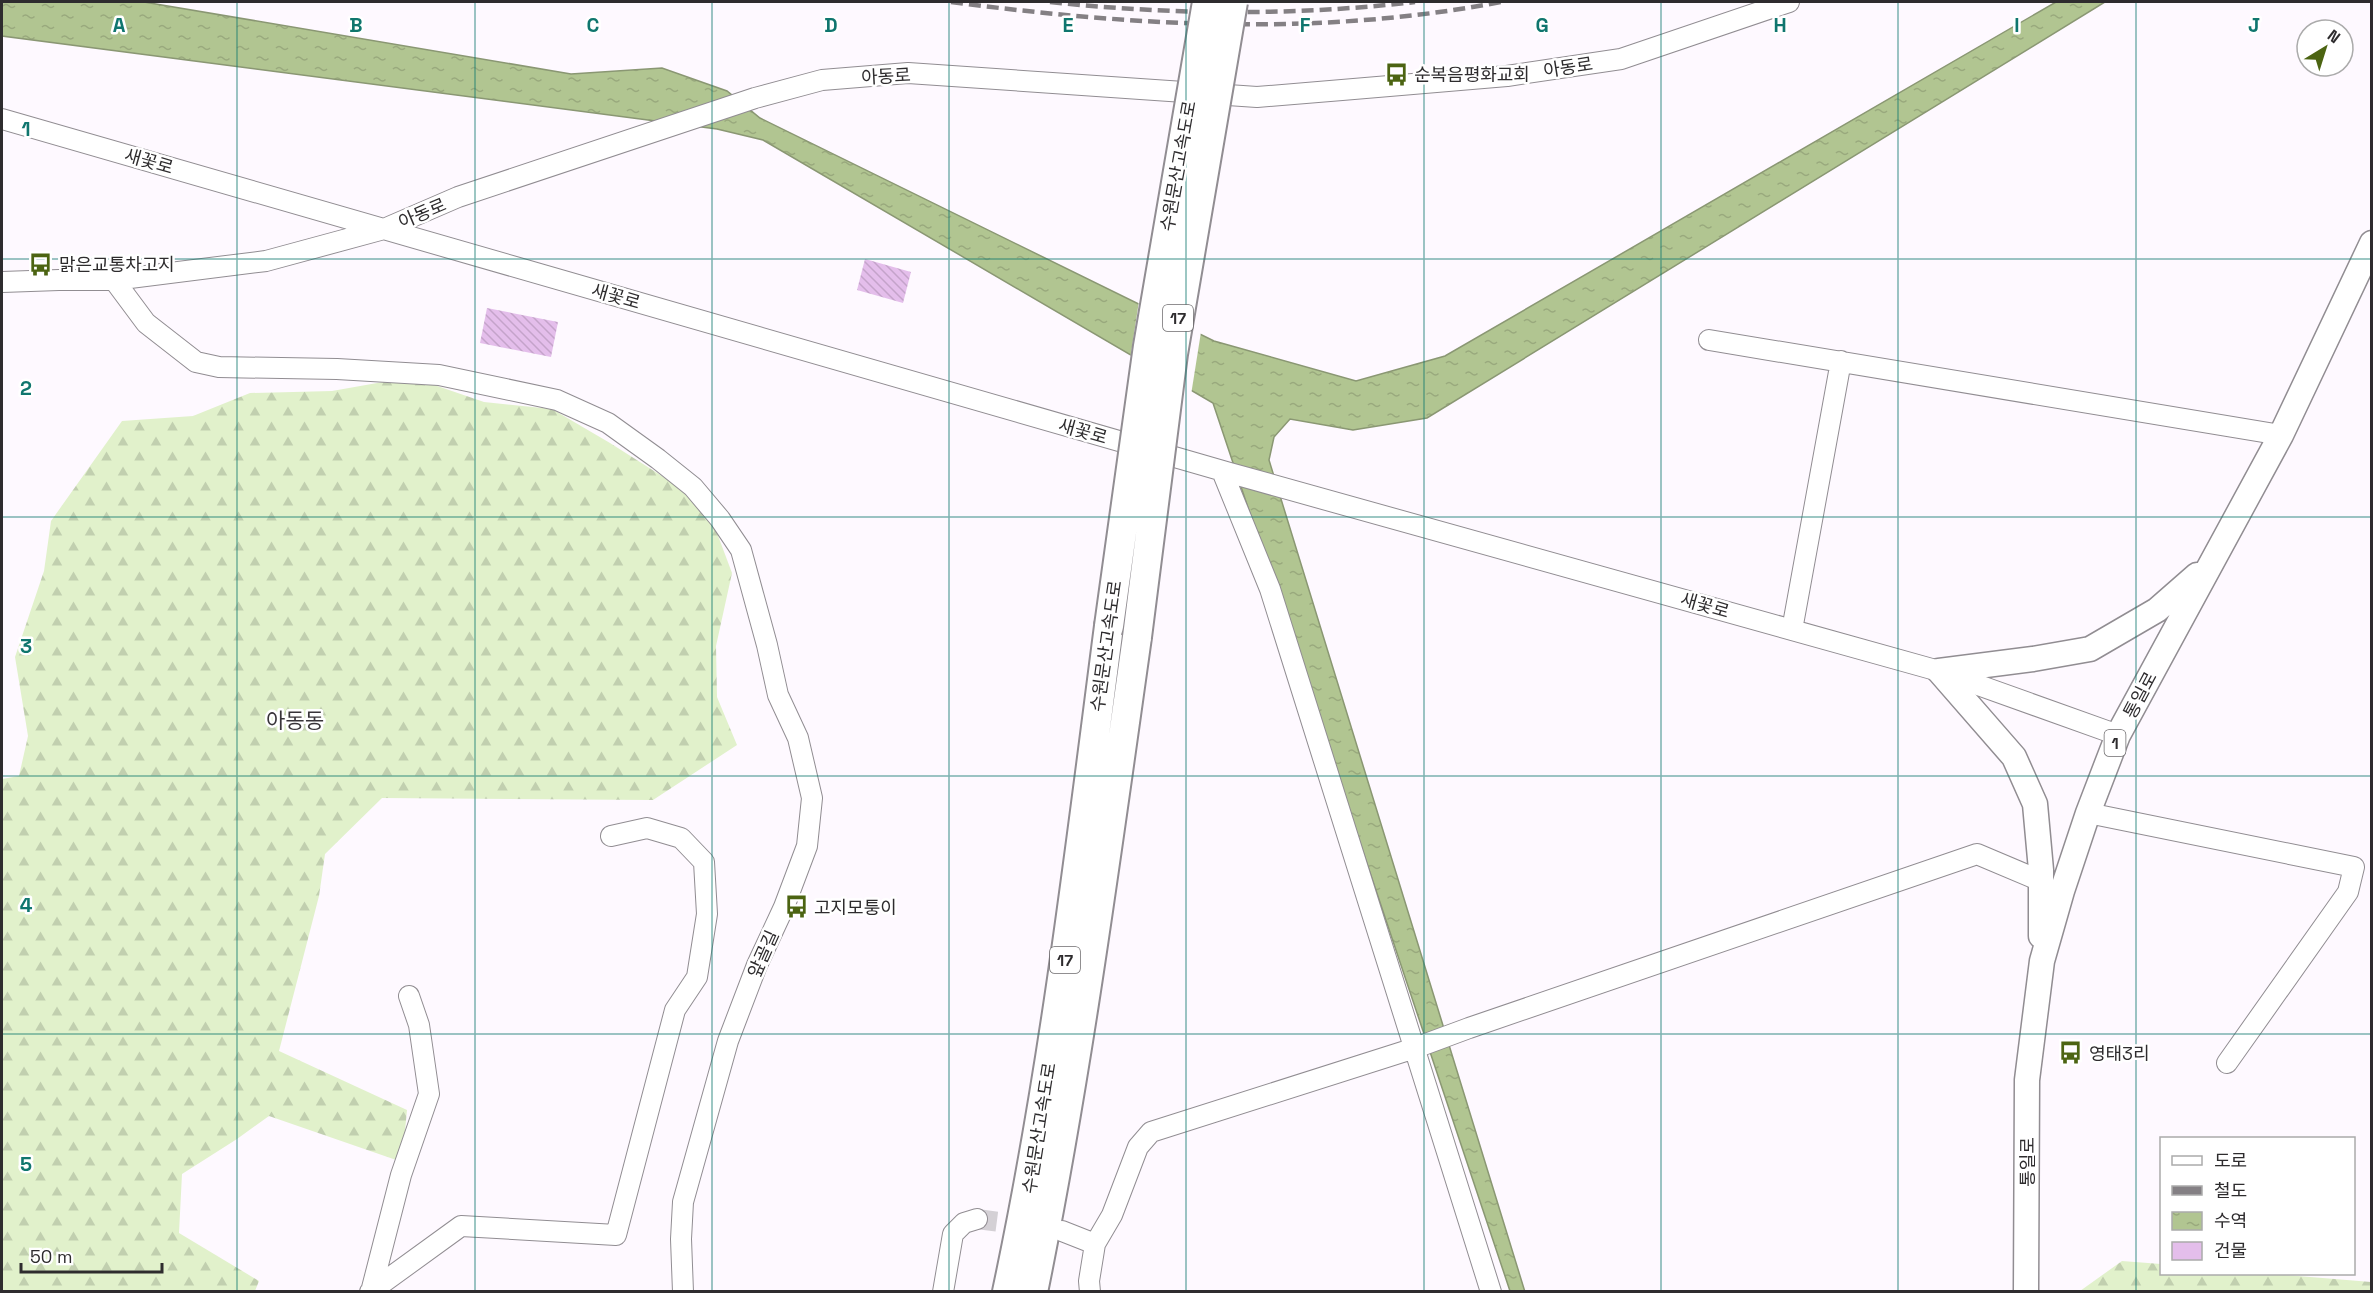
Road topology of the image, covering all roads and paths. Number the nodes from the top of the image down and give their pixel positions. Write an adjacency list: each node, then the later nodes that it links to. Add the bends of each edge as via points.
1 (1207, 2): 31 (highway, 수원문산고속도로 / 17, bridge, via 1148,346 1062,986 1026,1205)
2 (1233, 2): 32 (highway, 수원문산고속도로 / 17, bridge, via 1173,354 1090,972)
3 (1789, 2): 5 (street, 아동로, via 1621,58 1507,76 1257,97 908,73 822,80 755,98 458,197)
4 (2, 119): 5 (street, 새꽃로)
5 (384, 229): 7 (street, 아동로, via 266,261); 12 (street, 새꽃로)
6 (2372, 243): 11 (main road, 통일로 / 1)
7 (114, 280): 8 (street, 아동로); 29 (street, 앞골길, via 146,323 196,362 219,368 439,375 557,400 608,423 658,459 693,488 741,550 778,695 798,738 812,798 807,846 728,1041 683,1202)
8 (2, 282)
9 (1709, 340): 10 (street)
10 (1841, 361): 11 (street); 14 (street)
11 (2281, 435): 13 (main road, 통일로 / 1)
12 (1226, 472): 14 (street, 새꽃로); 23 (street, via 1270,589)
13 (2208, 566): 15 (main road, via 2157,610 2090,649); 16 (main road, 통일로 / 1)
14 (1792, 630): 15 (street, 새꽃로)
15 (1940, 671): 16 (street, 새꽃로); 20 (main road, via 2014,757 2035,804)
16 (2118, 735): 17 (main road, 통일로 / 1)
17 (2088, 813): 19 (street); 21 (main road, 통일로 / 1)
18 (611, 836): 28 (street, via 647,828 681,838 704,862 707,915 697,977 675,1010 616,1235 461,1226)
19 (2363, 868): 24 (street)
20 (2041, 881): 21 (main road); 23 (street, via 1977,854)
21 (2042, 961): 35 (main road, 통일로 / 1, via 2027,1080)
22 (409, 996): 28 (street, via 419,1025 429,1094 401,1175)
23 (1418, 1047): 27 (street, via 1151,1132 1138,1147 1112,1215); 34 (street)
24 (2227, 1063)
25 (977, 1219): 30 (street, via 964,1223 953,1234)
26 (1062, 1231): 27 (street)
27 (1095, 1244): 33 (street)
28 (371, 1290)
29 (683, 1292)
30 (944, 1292)
31 (1007, 1292)
32 (1033, 1292)
33 (1090, 1292)
34 (1491, 1292)
35 (2026, 1292)

